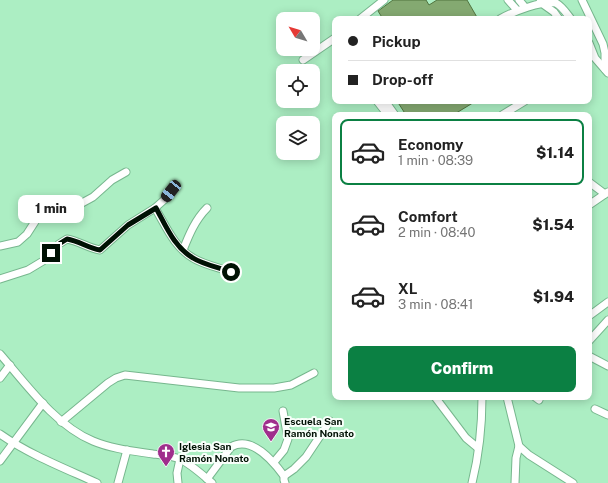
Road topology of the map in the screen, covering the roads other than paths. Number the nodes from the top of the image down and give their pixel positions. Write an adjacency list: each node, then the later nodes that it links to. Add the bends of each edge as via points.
1 (384, 0): 8 (street)
2 (508, 0): 7 (street)
3 (519, 0): 6 (street)
4 (582, 0): 12 (street)
5 (540, 2): 6 (street); 10 (street); 11 (street, via 556,2)
6 (524, 6): 7 (street)
7 (517, 10): 9 (street)
8 (364, 16)
9 (506, 16)
10 (557, 16)
11 (569, 16)
12 (590, 16)
13 (592, 21): 17 (street, via 606,53)
14 (332, 40): 15 (street)
15 (303, 60)
16 (592, 60): 17 (street)
17 (606, 71)
18 (379, 104): 20 (street)
19 (520, 104): 21 (street)
20 (386, 112)
21 (507, 112)
22 (126, 172): 29 (street, via 82,203 43,209 27,234 18,242)
23 (592, 184): 25 (street)
24 (174, 187): 27 (street)
25 (606, 193): 26 (street)
26 (592, 202)
27 (156, 208): 30 (street, via 175,243); 32 (street, via 128,225 100,250 67,239 43,261 28,270)
28 (207, 208): 30 (street, via 200,214)
29 (0, 246)
30 (182, 250): 31 (street, via 193,258)
31 (231, 272)
32 (0, 279)
33 (608, 302): 34 (street)
34 (592, 314)
35 (608, 320): 36 (street)
36 (592, 338)
37 (0, 354): 39 (street)
38 (592, 358): 40 (street)
39 (10, 365): 42 (street); 46 (street)
40 (608, 366)
41 (314, 373): 51 (street, via 291,385 274,388 238,388 125,375 108,383)
42 (0, 378)
43 (438, 400): 55 (street, via 466,438)
44 (482, 400): 55 (street)
45 (508, 400): 54 (street)
46 (43, 403): 51 (street); 53 (street)
47 (595, 409): 49 (street)
48 (283, 411): 59 (street, via 288,439 284,450)
49 (608, 415)
50 (330, 421): 60 (street, via 306,457)
51 (61, 422): 56 (street, via 93,441)
52 (0, 434): 53 (street)
53 (13, 443): 58 (street); 62 (street)
54 (519, 446): 66 (street); 67 (street)
55 (478, 448): 65 (street)
56 (127, 450): 57 (street); 63 (street)
57 (180, 459): 61 (street); 64 (street)
58 (0, 461)
59 (274, 462): 60 (street); 61 (street, via 248,444 235,444)
60 (284, 479)
61 (209, 481)
62 (97, 483)
63 (118, 483)
64 (178, 483)
65 (472, 483)
66 (515, 483)
67 (573, 483)

